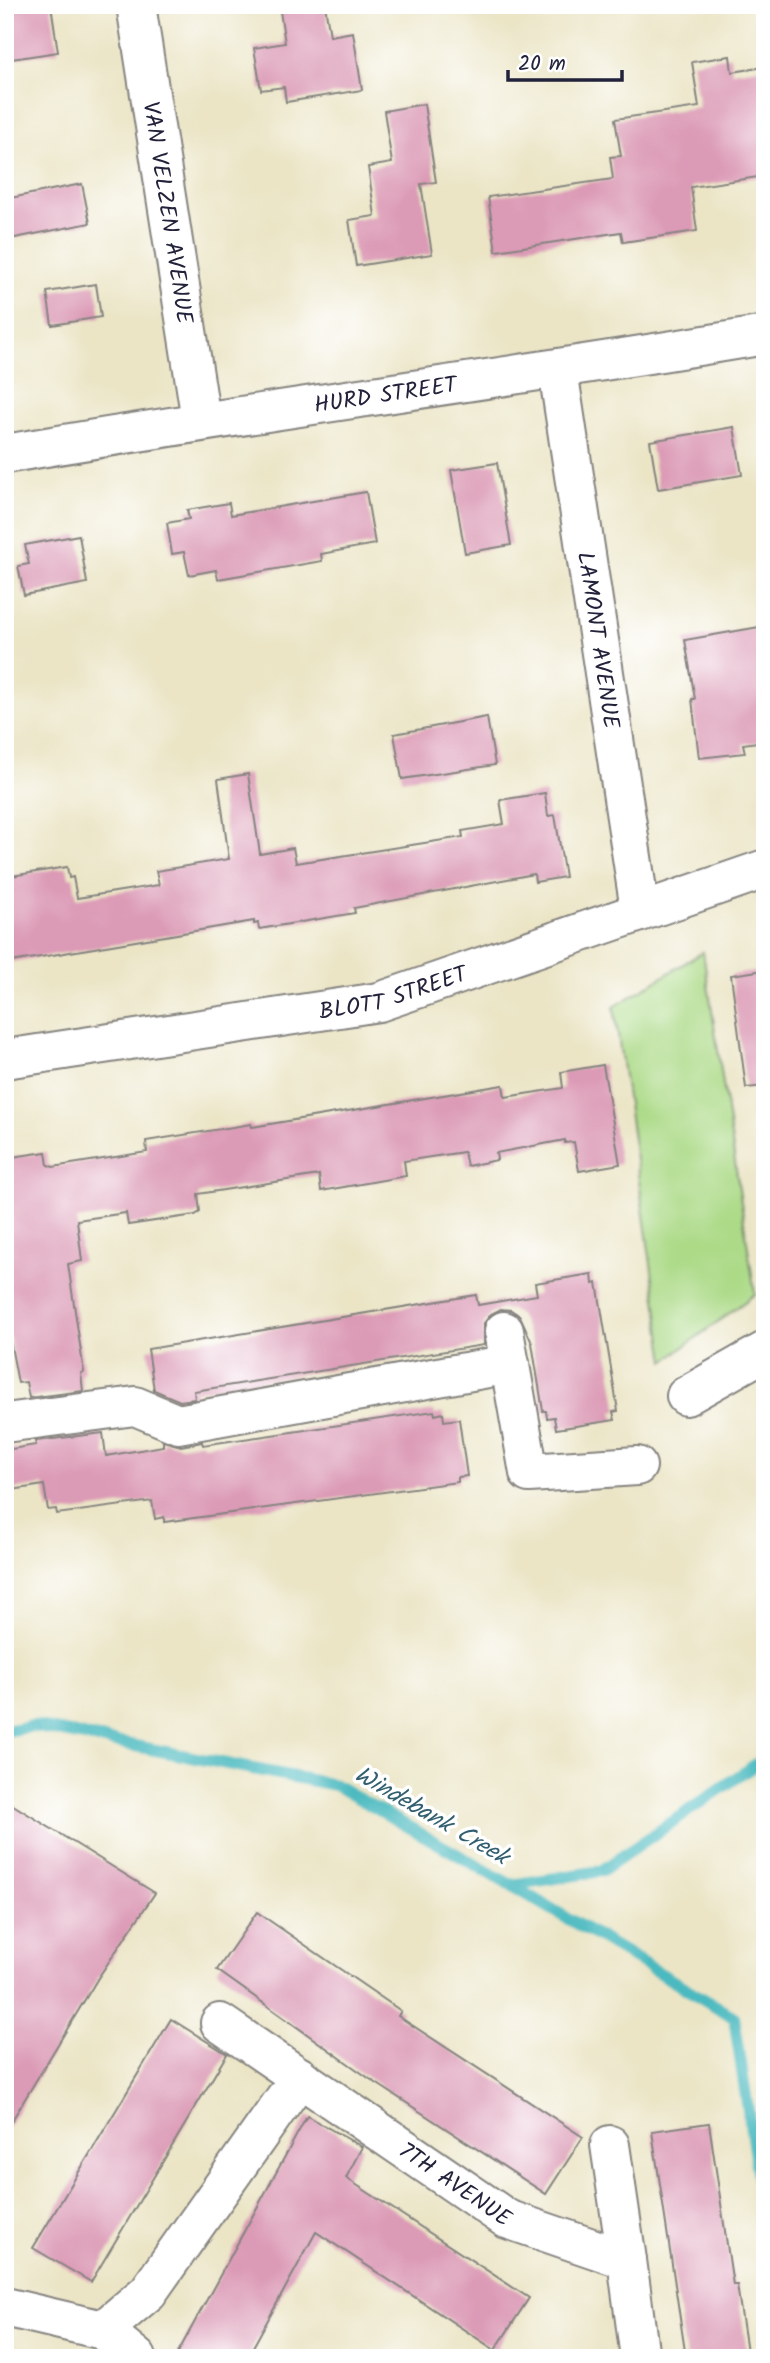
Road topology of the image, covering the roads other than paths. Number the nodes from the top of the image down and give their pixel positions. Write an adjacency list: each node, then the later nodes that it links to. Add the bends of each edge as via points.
1 (136, 5): 4 (street, VAN VELZEN AVENUE)
2 (765, 335): 3 (street, HURD STREET)
3 (558, 370): 4 (street, HURD STREET); 7 (street, LAMONT AVENUE)
4 (201, 420): 5 (street, HURD STREET)
5 (5, 454)
6 (765, 869): 7 (street, BLOTT STREET)
7 (640, 910): 8 (street, BLOTT STREET, via 379,1002)
8 (5, 1059)
9 (765, 1351): 10 (street)
10 (687, 1396)
11 (5, 1423): 12 (street, via 135,1406 178,1424 507,1348 530,1473)
12 (637, 1466)
13 (220, 2023): 14 (street, 7TH AVENUE)
14 (300, 2077): 16 (street, 7TH AVENUE, via 507,2219); 18 (street, via 148,2292)
15 (610, 2145): 16 (street)
16 (627, 2260): 20 (street)
17 (5, 2307): 18 (street)
18 (103, 2330): 19 (street)
19 (137, 2358)
20 (640, 2358)

